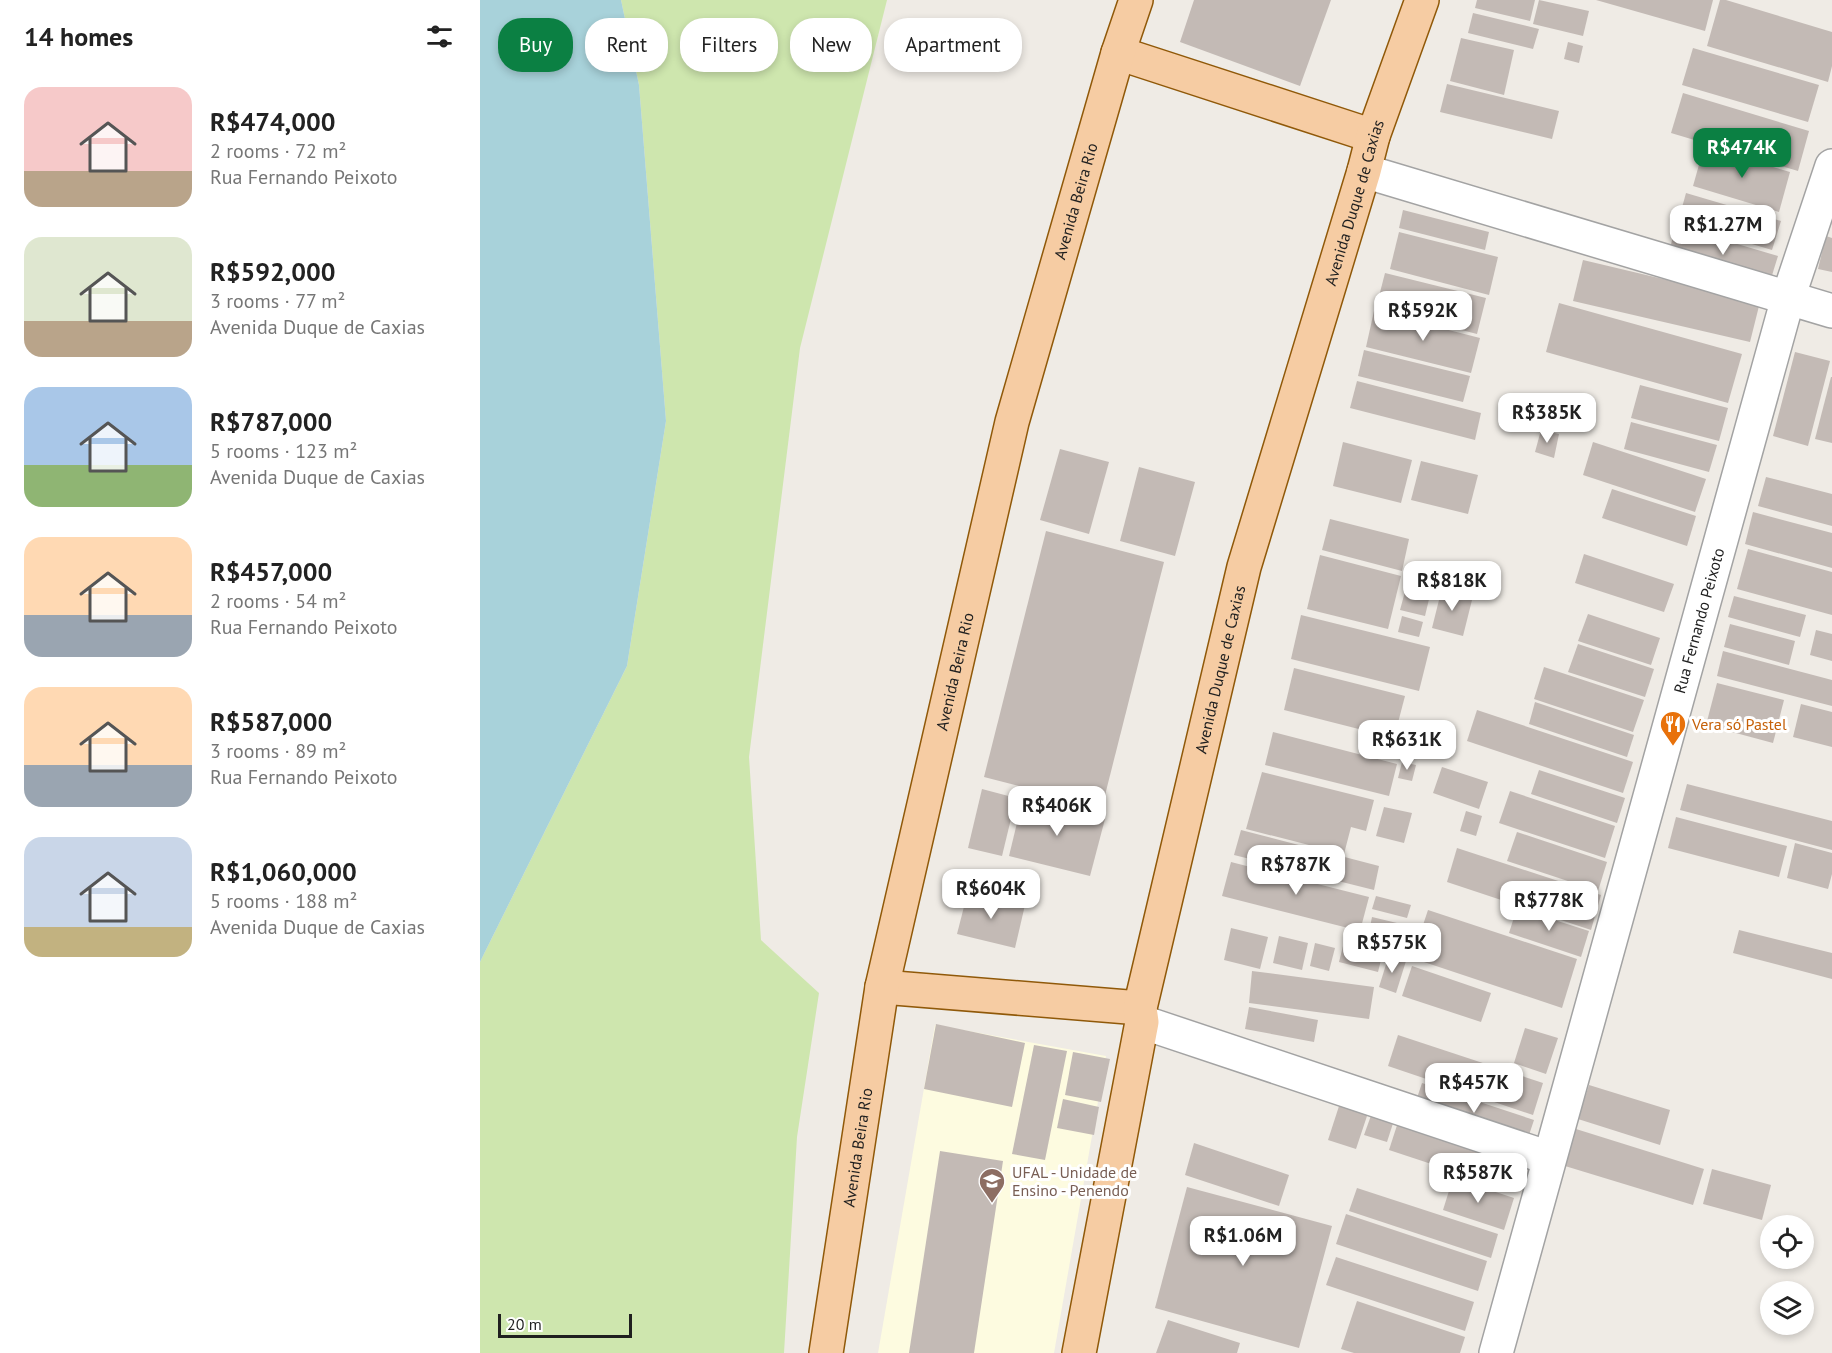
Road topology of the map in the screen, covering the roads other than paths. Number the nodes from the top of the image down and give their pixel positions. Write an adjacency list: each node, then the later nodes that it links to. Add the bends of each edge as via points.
1 (1136, 0): 3 (main road, Avenida Beira Rio)
2 (1422, 0): 4 (main road, Avenida Duque de Caxias)
3 (1118, 53): 4 (main road); 9 (main road, Avenida Beira Rio, via 1012,422)
4 (1373, 136): 6 (main road, Avenida Duque de Caxias)
5 (1832, 166): 7 (street, Rua Fernando Peixoto)
6 (1364, 171): 7 (street); 10 (main road, Avenida Duque de Caxias, via 1244,567)
7 (1788, 298): 8 (street); 11 (street, Rua Fernando Peixoto)
8 (1832, 311)
9 (882, 987): 10 (main road); 12 (main road, Avenida Beira Rio)
10 (1141, 1015): 11 (street); 13 (main road, Avenida Duque de Caxias)
11 (1549, 1158): 14 (street, Rua Fernando Peixoto)
12 (826, 1353)
13 (1079, 1353)
14 (1496, 1353)

